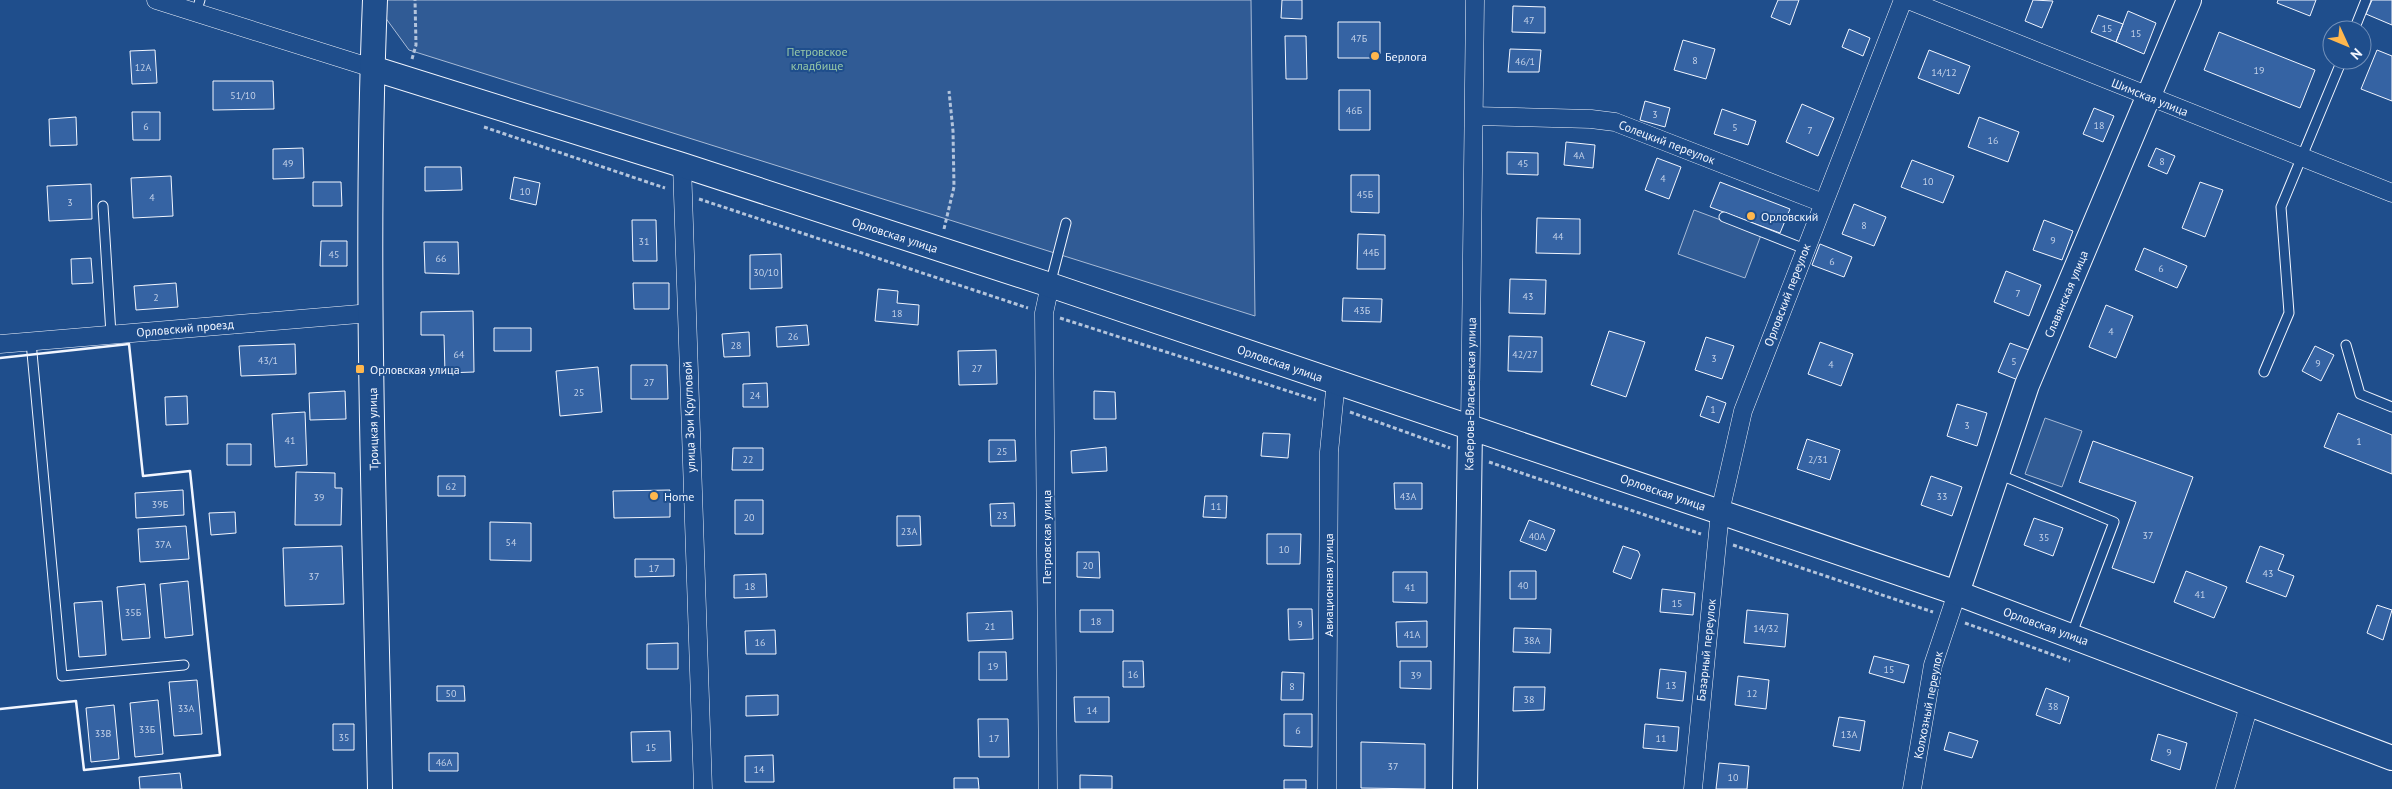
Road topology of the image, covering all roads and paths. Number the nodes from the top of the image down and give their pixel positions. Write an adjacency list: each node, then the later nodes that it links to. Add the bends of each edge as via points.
1 (156, 0): 9 (street, Орловская улица)
2 (375, 0): 11 (main road, Троицкая улица)
3 (415, 0): 13 (path, via 416,45)
4 (1476, 0): 16 (street, Каберова-Власьевская улица)
5 (1903, 0): 22 (street, Орловский переулок)
6 (1908, 0): 15 (street, Шимская улица)
7 (2189, 0): 15 (main road, Славянская улица)
8 (2366, 0): 10 (lane)
9 (198, 6): 11 (street, Орловская улица)
10 (2358, 20)
11 (372, 68): 13 (main road, Орловская улица); 29 (main road, Троицкая улица)
12 (2338, 70): 18 (lane)
13 (407, 78): 19 (main road, Орловская улица)
14 (948, 91): 26 (path, via 954,187)
15 (2150, 97): 18 (street, Шимская улица); 41 (main road, Славянская улица, via 2028,385)
16 (1474, 116): 22 (street, Солецкий переулок, via 1614,122); 39 (street, Каберова-Власьевская улица)
17 (476, 125): 21 (path)
18 (2302, 157): 20 (street, Шимская улица); 35 (lane, via 2281,207 2289,313)
19 (682, 164): 21 (street, улица Зои Кругловой); 26 (main road, Орловская улица)
20 (2392, 193)
21 (682, 194): 30 (path); 52 (street, улица Зои Кругловой)
22 (1823, 203): 27 (street, Орловский переулок)
23 (104, 206): 31 (lane)
24 (1724, 217): 27 (lane)
25 (1066, 223): 28 (lane)
26 (939, 249): 28 (main road, Орловская улица)
27 (1805, 249): 42 (street, Орловский переулок, via 1743,411)
28 (1050, 285): 30 (street, Петровская улица); 36 (main road, Орловская улица)
29 (371, 313): 31 (street, Орловский проезд); 51 (main road, Троицкая улица)
30 (1044, 313): 37 (path); 53 (street, Петровская улица)
31 (111, 334): 32 (street, Орловский проезд)
32 (31, 342): 33 (street, Орловский проезд); 48 (lane, via 62,676)
33 (0, 344)
34 (2346, 345): 38 (lane, via 2360,394)
35 (2264, 372)
36 (1336, 381): 37 (street, Авиационная улица); 39 (main road, Орловская улица)
37 (1333, 406): 40 (path); 54 (street, Авиационная улица, via 1329,452)
38 (2392, 407)
39 (1470, 427): 40 (main road, Каберова-Власьевская улица); 42 (main road, Орловская улица)
40 (1469, 455): 43 (path); 55 (main road, Каберова-Власьевская улица)
41 (1998, 473): 44 (main road, Славянская улица); 46 (lane, via 2114,522)
42 (1720, 512): 43 (street, Базарный переулок); 44 (main road, Орловская улица)
43 (1717, 539): 45 (path); 56 (street, Базарный переулок)
44 (1957, 593): 45 (street, Колхозный переулок); 46 (main road, Орловская улица)
45 (1948, 617): 47 (path); 57 (street, Колхозный переулок, via 1933,665)
46 (2071, 636): 49 (main road, Орловская улица)
47 (2078, 663)
48 (184, 665)
49 (2250, 702): 50 (main road, Орловская улица); 58 (street)
50 (2392, 758)
51 (380, 789)
52 (703, 789)
53 (1048, 789)
54 (1327, 789)
55 (1465, 789)
56 (1693, 789)
57 (1912, 789)
58 (2226, 789)

